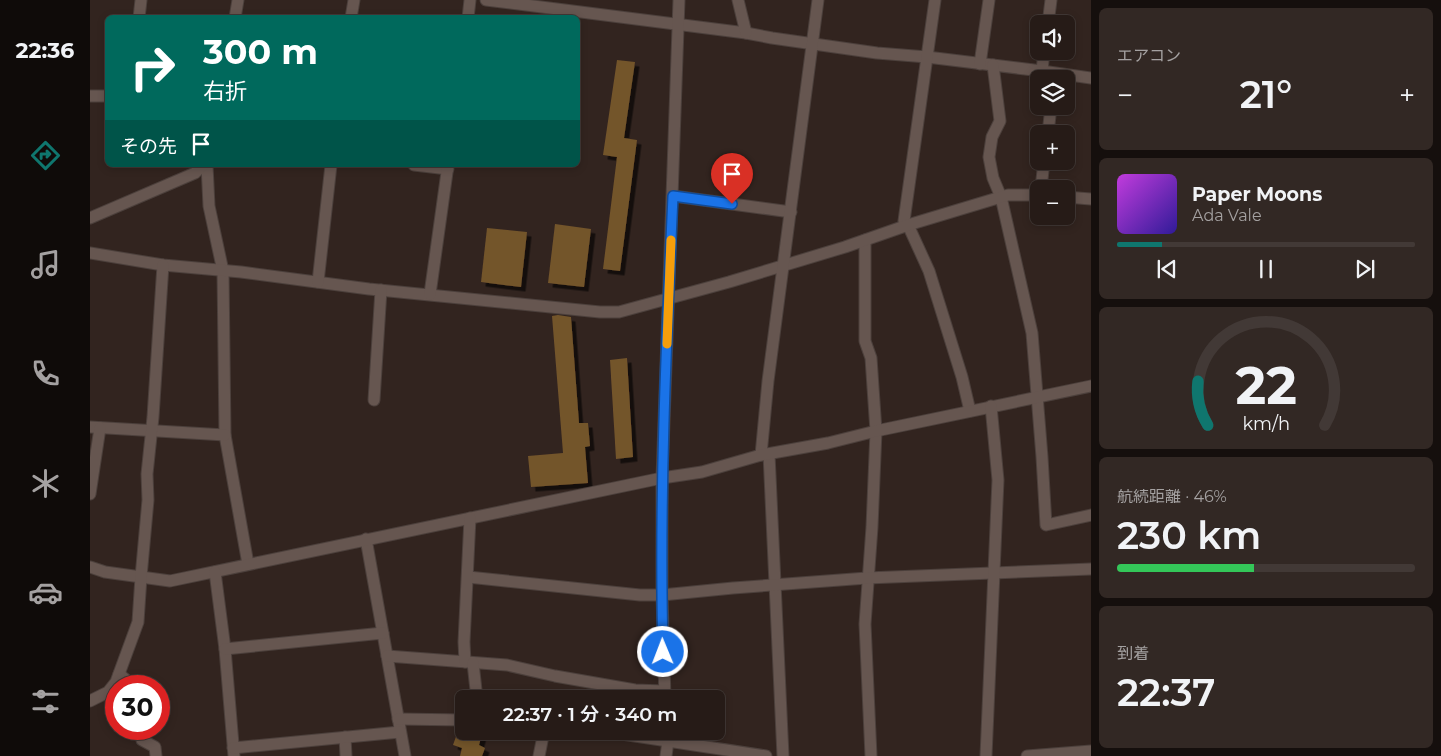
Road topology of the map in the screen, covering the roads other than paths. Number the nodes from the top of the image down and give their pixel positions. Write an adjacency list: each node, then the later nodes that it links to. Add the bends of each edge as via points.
1 (141, 0): 13 (street)
2 (238, 0): 14 (street)
3 (354, 0): 15 (street)
4 (470, 0): 16 (street)
5 (486, 0): 12 (street)
6 (679, 0): 18 (street)
7 (738, 0): 19 (street)
8 (818, 0): 20 (street)
9 (934, 0): 21 (street)
10 (989, 0): 23 (street)
11 (1051, 0): 17 (street)
12 (585, 6): 18 (street)
13 (139, 15)
14 (236, 15)
15 (352, 15)
16 (468, 15)
17 (1049, 15)
18 (678, 24): 19 (street); 35 (street)
19 (746, 33): 20 (street)
20 (811, 44): 21 (street); 39 (street)
21 (927, 57): 23 (street); 41 (street, via 904,220)
22 (1043, 60): 25 (street)
23 (980, 64): 24 (street)
24 (993, 65): 25 (street); 36 (street, via 1000,121 992,136 989,156)
25 (1042, 70)
26 (1075, 77): 27 (street)
27 (1091, 78)
28 (90, 96): 29 (street)
29 (105, 96)
30 (201, 167): 40 (street, via 195,173)
31 (208, 167): 46 (street, via 209,206)
32 (331, 167): 47 (street)
33 (448, 167): 49 (street)
34 (1030, 195): 36 (street)
35 (673, 196): 39 (street); 50 (street)
36 (1001, 197): 41 (street); 52 (street, via 1032,334)
37 (1075, 198): 38 (street)
38 (1091, 199)
39 (791, 212): 45 (street)
40 (90, 218)
41 (908, 225): 42 (street); 55 (street, via 929,271)
42 (865, 240): 45 (street); 58 (street, via 866,342 871,358)
43 (90, 253): 44 (street)
44 (163, 265): 46 (street); 57 (street)
45 (784, 265): 50 (street); 60 (street, via 768,381)
46 (223, 271): 47 (street); 59 (street)
47 (318, 282): 48 (street)
48 (381, 290): 49 (street); 53 (street)
49 (430, 294): 50 (street, via 600,312 619,312)
50 (668, 298): 61 (street)
51 (1091, 386): 52 (street)
52 (1038, 397): 54 (street); 63 (street, via 1046,525)
53 (374, 400)
54 (991, 406): 55 (street); 70 (street, via 998,480)
55 (970, 411): 58 (street)
56 (95, 427): 57 (street); 62 (street)
57 (151, 431): 59 (street); 71 (street)
58 (876, 431): 60 (street, via 828,444); 73 (street)
59 (225, 435): 66 (street)
60 (765, 455): 61 (street, via 702,472); 74 (street)
61 (662, 478): 64 (street); 75 (street)
62 (90, 494)
63 (1091, 515)
64 (470, 518): 65 (street); 72 (street)
65 (366, 539): 66 (street); 76 (street)
66 (248, 564): 69 (street)
67 (90, 567): 71 (street)
68 (1091, 569): 70 (street)
69 (215, 572): 71 (street, via 170,581); 77 (street)
70 (994, 573): 73 (street); 103 (street)
71 (140, 577): 80 (street, via 138,622)
72 (468, 578): 75 (street); 79 (street, via 464,642)
73 (867, 578): 74 (street); 102 (street, via 865,624)
74 (775, 585): 75 (street); 101 (street)
75 (662, 595): 83 (street)
76 (383, 633): 77 (street); 78 (street)
77 (226, 649): 94 (street)
78 (387, 656): 79 (street); 85 (street)
79 (469, 662): 81 (street); 82 (street, via 507,665)
80 (119, 674): 84 (street, via 108,692)
81 (475, 690)
82 (635, 690)
83 (664, 690)
84 (90, 701)
85 (398, 719): 86 (street); 87 (street)
86 (455, 720)
87 (400, 732): 88 (street); 97 (street)
88 (345, 737): 94 (street); 96 (street)
89 (142, 740): 95 (street, via 155,747)
90 (542, 740): 98 (street)
91 (667, 740): 99 (street)
92 (687, 740): 100 (street)
93 (1091, 750): 104 (street)
94 (233, 752)
95 (156, 756)
96 (346, 756)
97 (405, 756)
98 (539, 756)
99 (666, 756)
100 (766, 756)
101 (783, 756)
102 (871, 756)
103 (986, 756)
104 (1027, 756)

